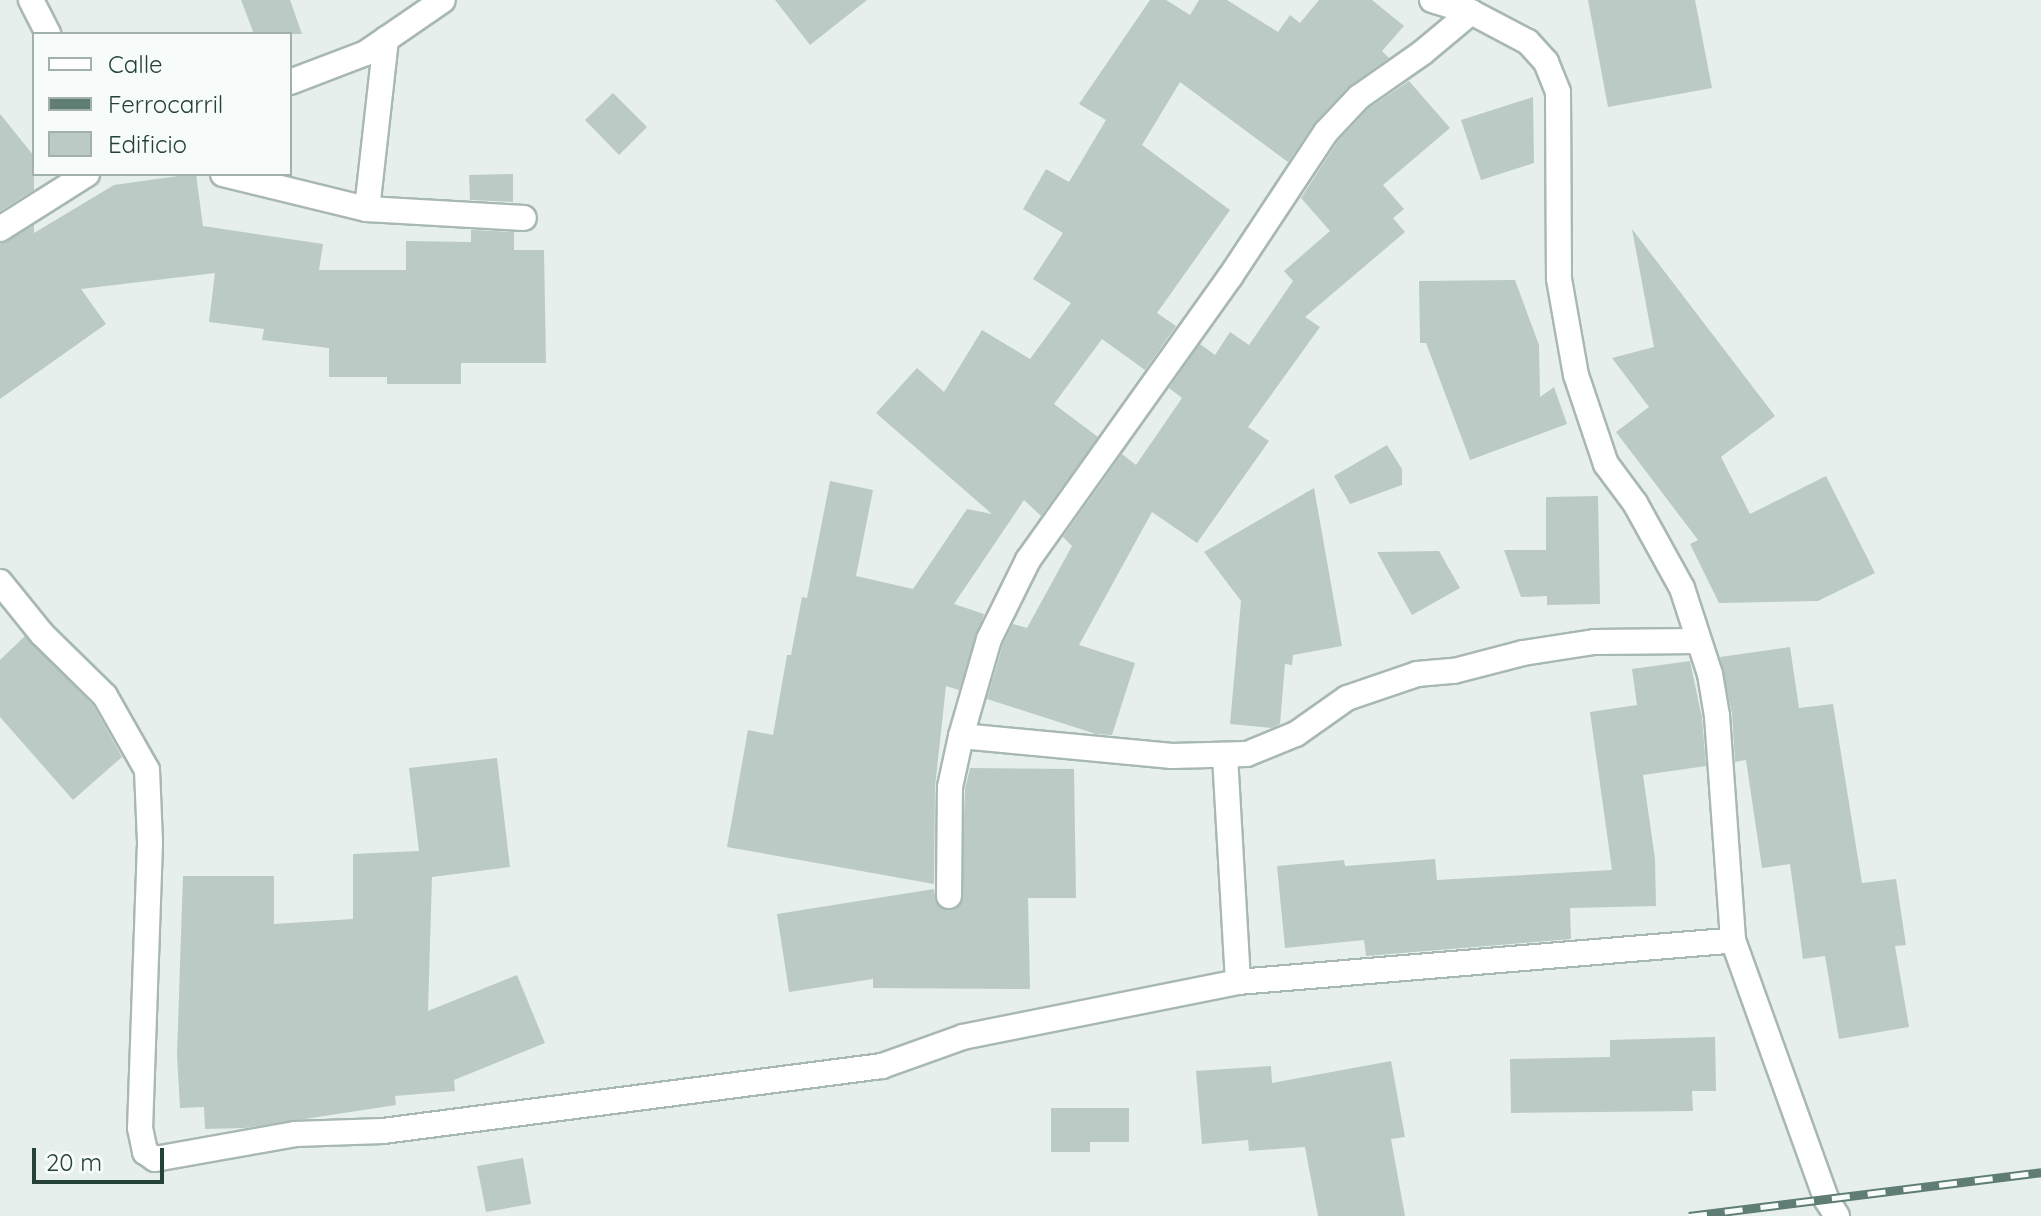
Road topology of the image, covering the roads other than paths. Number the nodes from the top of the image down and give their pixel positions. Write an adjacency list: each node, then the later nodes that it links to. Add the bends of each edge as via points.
1 (31, 0): 5 (street)
2 (443, 0): 6 (street)
3 (1432, 0): 4 (street)
4 (1471, 12): 14 (street, via 1528,42 1546,62 1558,92 1559,279 1576,375 1606,464 1660,545 1682,588); 15 (street, via 1359,97 1326,132 1230,277 1028,560 989,639)
5 (47, 32)
6 (386, 39): 7 (street, via 366,53); 10 (street)
7 (292, 81)
8 (84, 176): 12 (street)
9 (231, 176): 10 (street)
10 (367, 209): 11 (street)
11 (524, 218)
12 (0, 229)
13 (0, 582): 19 (street, via 42,634 105,696 147,770 150,843 140,1128 145,1152 155,1159 295,1134 383,1131 882,1066 963,1037)
14 (1698, 641): 16 (street, via 1594,642 1417,674 1347,698 1272,747); 18 (street, via 1717,716)
15 (961, 736): 16 (street, via 1172,756); 17 (street, via 950,787)
16 (1225, 756): 19 (street)
17 (949, 896)
18 (1733, 940): 19 (street); 20 (street, via 1826,1199)
19 (1238, 982)
20 (1837, 1216)

